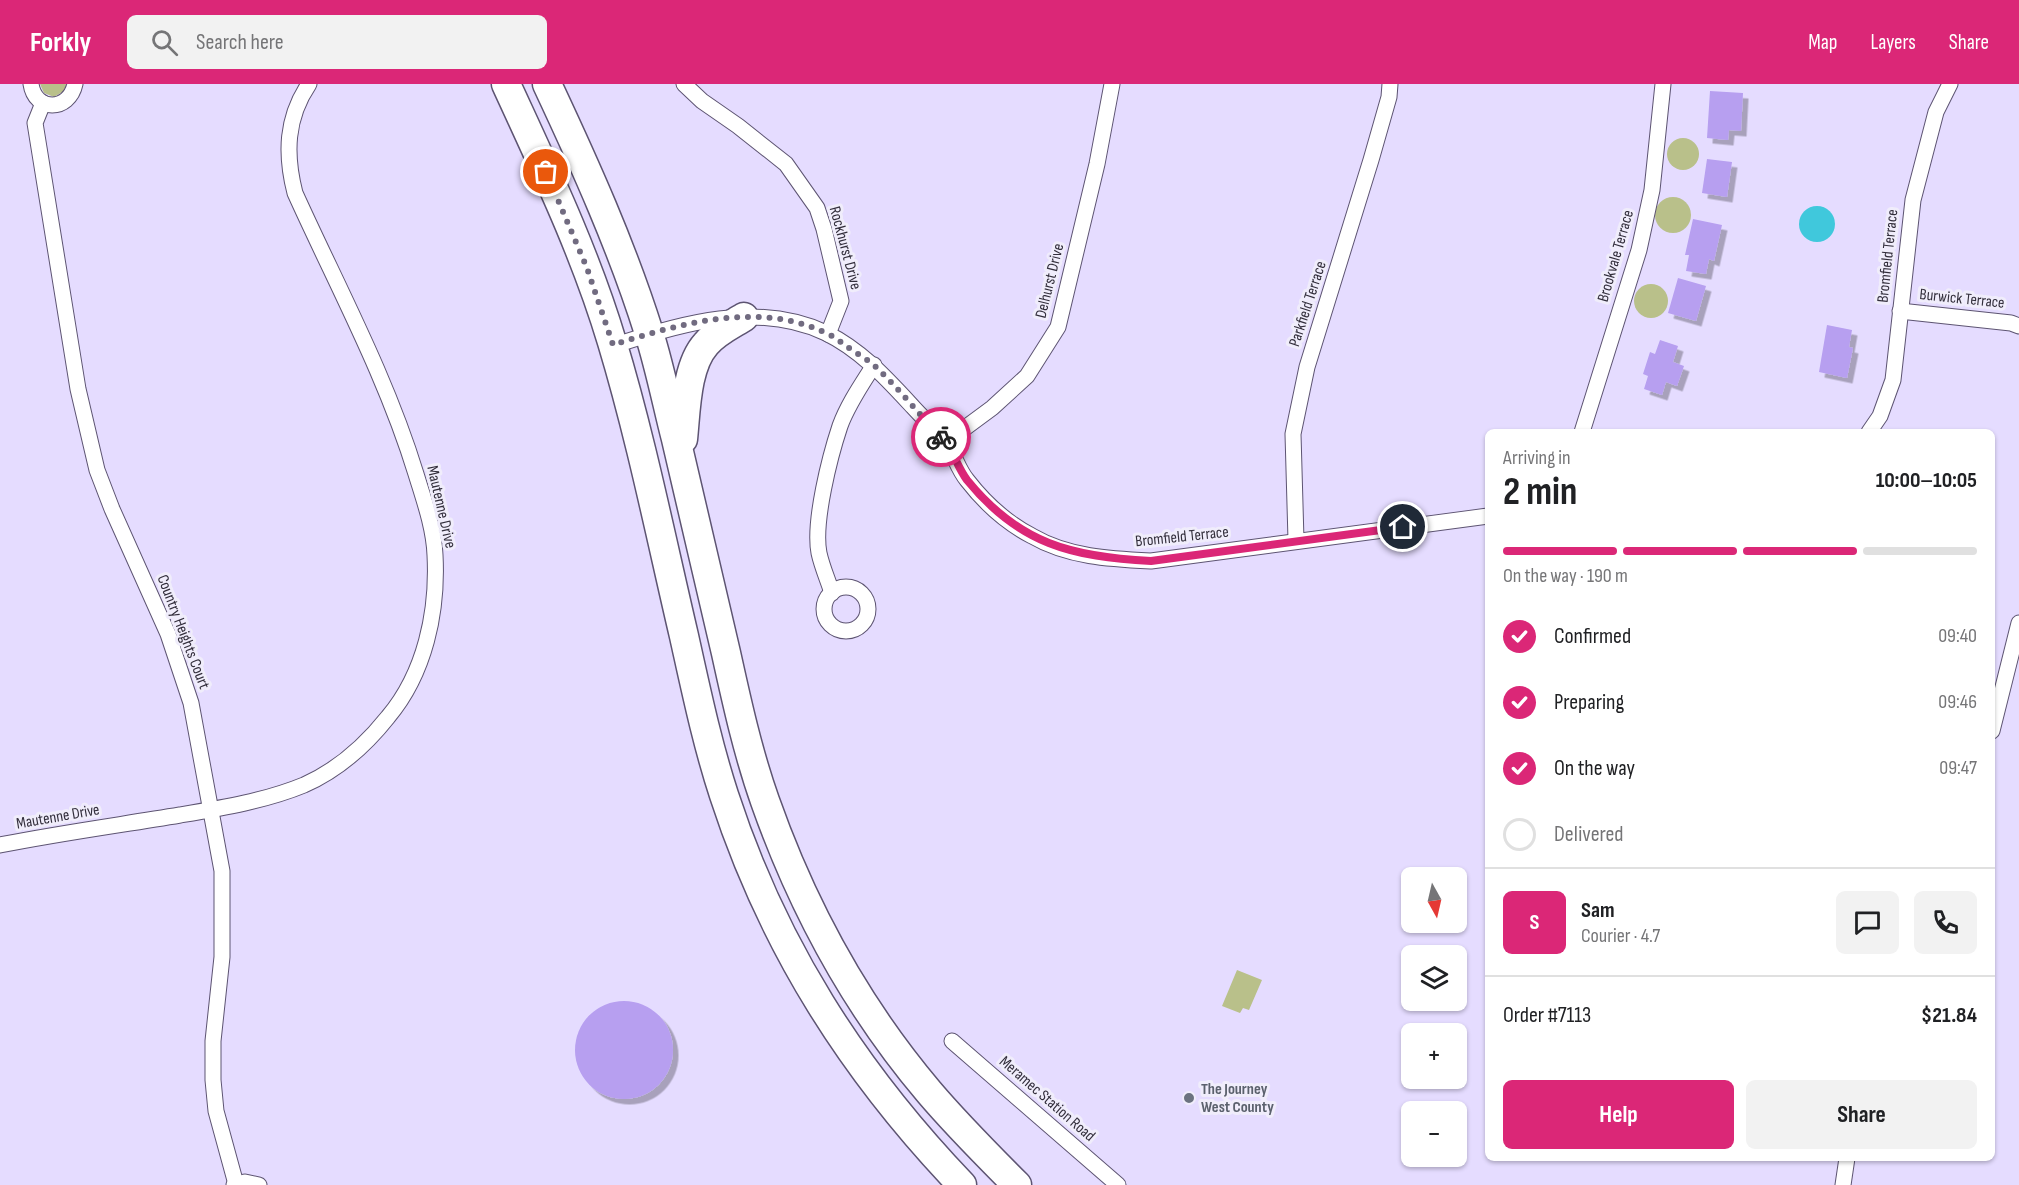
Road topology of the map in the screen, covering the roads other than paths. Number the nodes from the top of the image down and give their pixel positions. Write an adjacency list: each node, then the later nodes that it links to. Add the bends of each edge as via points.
1 (31, 84): 11 (street, via 33,93)
2 (75, 84): 11 (street, via 64,102)
3 (309, 84): 28 (street, Mautenne Drive, via 291,122 288,142 295,193 399,420 435,554 435,601 416,674 397,707 373,736 335,769 305,784 259,800)
4 (506, 84): 17 (highway, via 575,236)
5 (547, 84): 15 (highway, via 611,225)
6 (684, 84): 16 (street, Rockhurst Drive, via 786,164 817,208 841,301)
7 (1112, 84): 21 (street, Delhurst Drive, via 1058,327 1027,376)
8 (1390, 84): 24 (street, Parkfield Terrace, via 1368,170 1307,367 1293,434)
9 (1663, 84): 19 (street, Brookvale Terrace, via 1652,190 1639,250)
10 (1950, 84): 12 (street, Bromfield Terrace, via 1936,112 1913,200)
11 (43, 103): 28 (street, Country Heights Court, via 35,123 88,433 112,509 180,665)
12 (1900, 311): 14 (street, Burwick Terrace); 20 (street, Bromfield Terrace, via 1893,380)
13 (744, 317): 15 (street, Bromfield Terrace); 16 (street, Bromfield Terrace, via 802,324); 22 (highway, via 706,343 698,354 688,393)
14 (2019, 326)
15 (649, 334): 17 (street, Bromfield Terrace); 22 (highway)
16 (828, 334): 18 (street, Bromfield Terrace)
17 (613, 345): 32 (highway, via 705,730 746,856 772,918 837,1032)
18 (874, 365): 21 (street, Bromfield Terrace); 25 (street, via 841,425 823,498 818,551)
19 (1583, 429)
20 (1871, 429)
21 (946, 442): 24 (street, Bromfield Terrace, via 966,479 1002,517 1032,537 1071,552 1151,561)
22 (681, 459): 35 (highway, via 746,735 765,800 808,904 851,983 888,1039 972,1141)
23 (1485, 516): 24 (street, Bromfield Terrace)
24 (1296, 540)
25 (832, 593)
26 (2019, 622): 27 (street)
27 (1995, 719)
28 (212, 810): 29 (street, Mautenne Drive); 33 (street, Country Heights Court, via 222,871 223,924 213,1080 216,1111)
29 (0, 845)
30 (952, 1041): 36 (street, Meramec Station Road)
31 (1847, 1161): 37 (street)
32 (955, 1181)
33 (235, 1184): 34 (street, Country Heights Court)
34 (259, 1185)
35 (1017, 1185)
36 (1118, 1185)
37 (1843, 1185)

